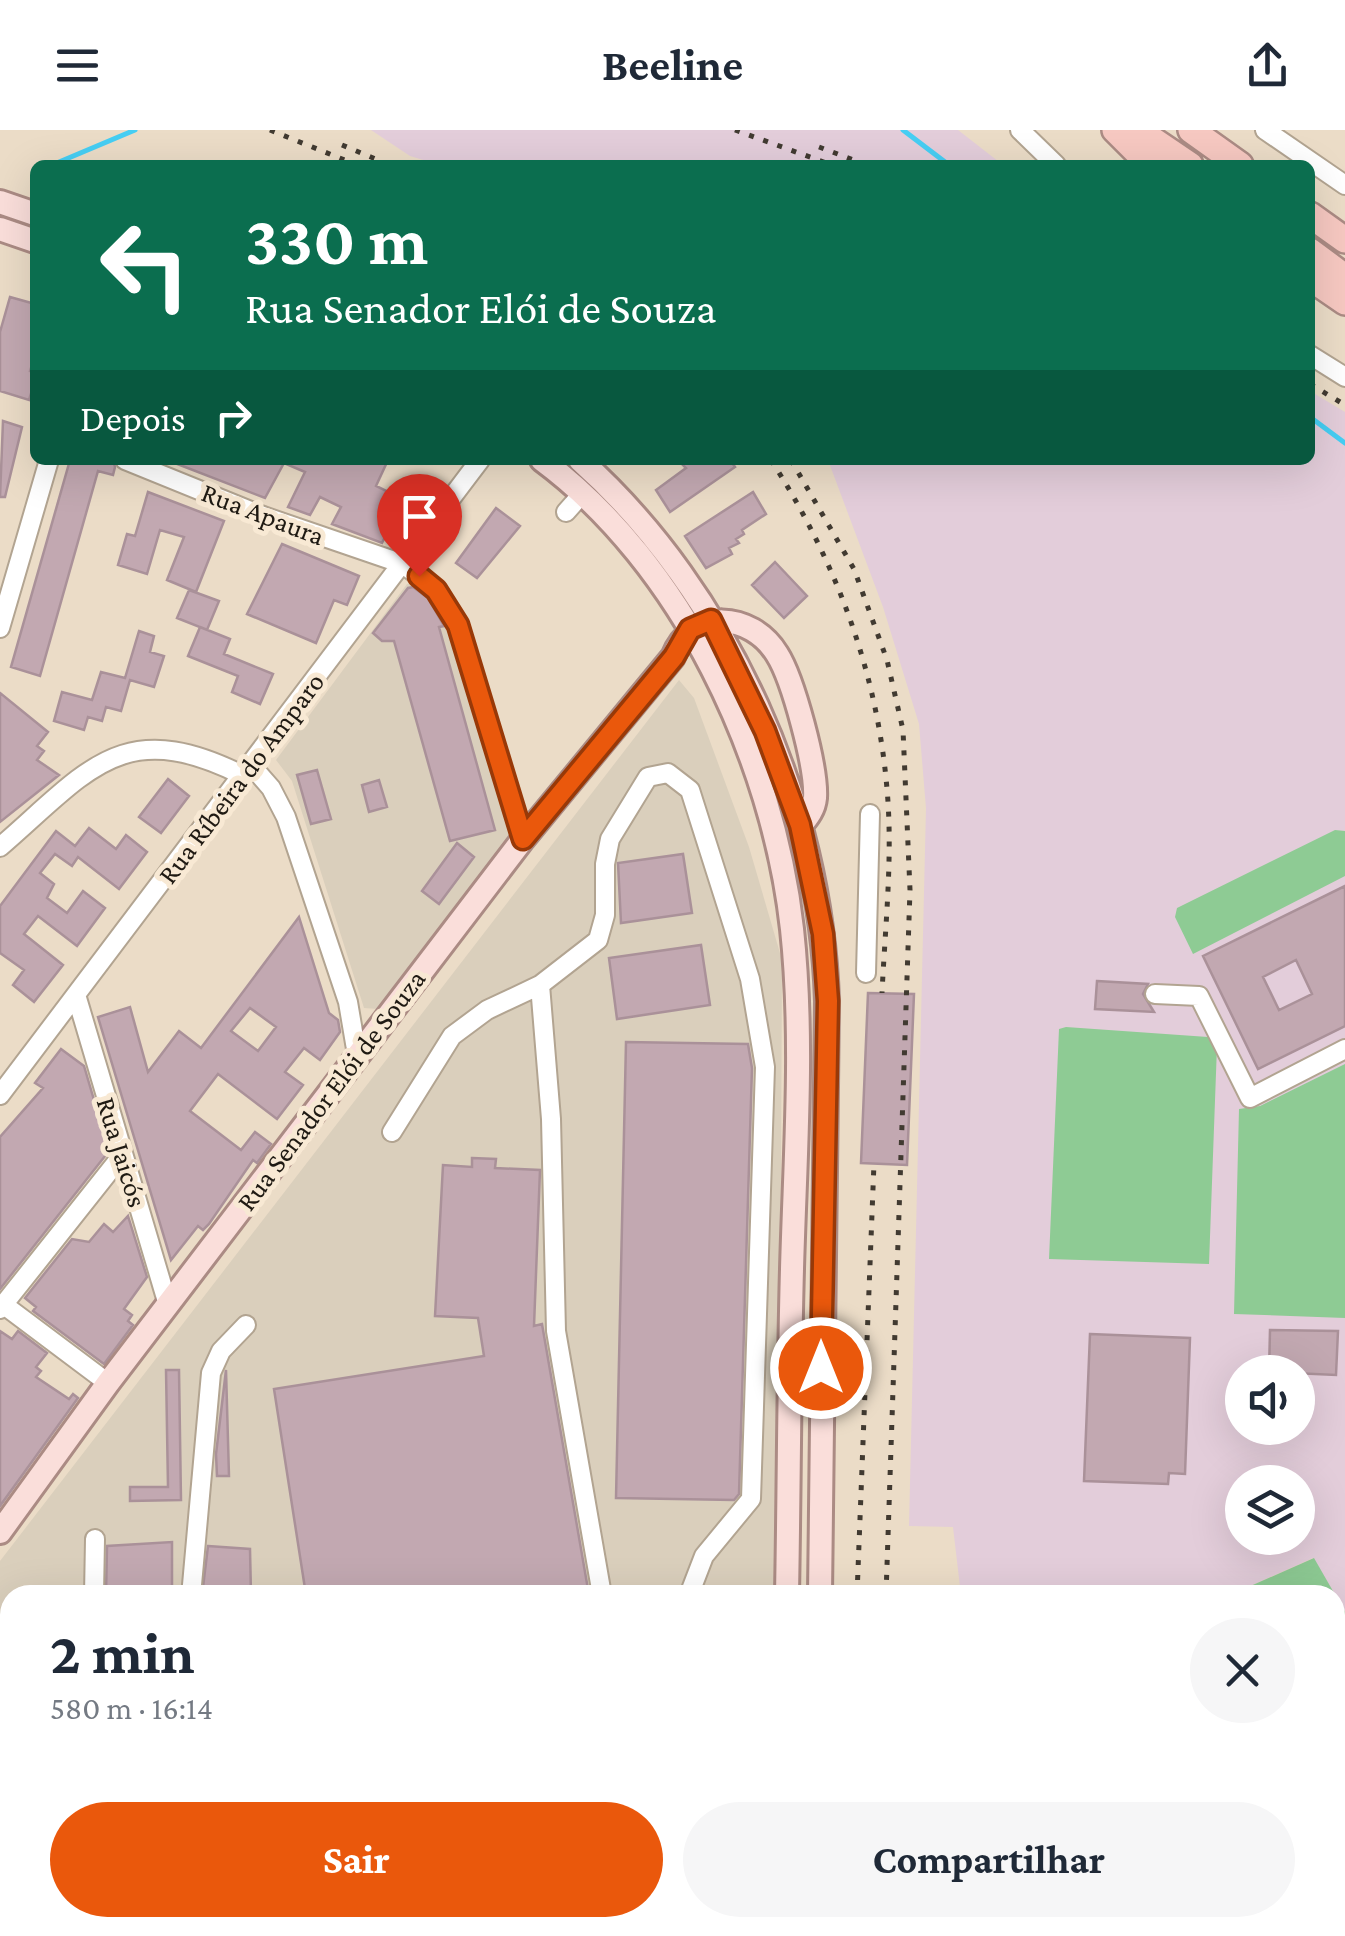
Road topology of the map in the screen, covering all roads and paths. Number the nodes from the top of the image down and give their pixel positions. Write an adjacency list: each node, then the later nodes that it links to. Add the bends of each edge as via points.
1 (1020, 130): 6 (street)
2 (1115, 130): 7 (highway)
3 (1138, 130): 8 (highway)
4 (1190, 130): 9 (highway)
5 (1265, 130): 10 (street)
6 (1051, 160)
7 (1145, 160)
8 (1183, 160)
9 (1233, 160)
10 (1309, 160)
11 (1315, 164): 12 (street)
12 (1345, 185)
13 (0, 202): 14 (main road)
14 (30, 212)
15 (1315, 219): 18 (highway)
16 (0, 229): 17 (main road)
17 (30, 239)
18 (1345, 240)
19 (1315, 255): 20 (highway)
20 (1345, 277)
21 (1315, 281): 22 (highway)
22 (1345, 302)
23 (1315, 358): 24 (street)
24 (1342, 374)
25 (47, 465): 32 (street)
26 (136, 465): 30 (street, Rua Apaura)
27 (476, 465): 30 (street, Rua Ríbeira do Amparo)
28 (546, 465): 31 (main road, via 574,503 660,578)
29 (585, 465): 31 (main road, via 634,512)
30 (403, 564): 35 (street, Rua Ríbeira do Amparo); 39 (street, via 436,590 455,618)
31 (700, 624): 33 (main road); 34 (main road, Rua Senador Elói de Souza); 38 (main road, via 756,711); 38 (main road, via 748,627 778,655 814,780 814,806)
32 (0, 628)
33 (704, 652): 34 (main road); 36 (main road)
34 (674, 657): 39 (main road, Rua Senador Elói de Souza)
35 (246, 770): 40 (street, via 180,749 138,748 75,782); 44 (street, Rua Ríbeira do Amparo); 45 (street, via 271,788 286,817)
36 (767, 808): 38 (main road); 62 (main road, via 796,973)
37 (870, 814): 41 (street)
38 (800, 825): 63 (main road, via 823,934 828,1001)
39 (523, 839): 46 (main road, Rua Senador Elói de Souza)
40 (0, 846)
41 (866, 973)
42 (540, 985): 50 (street, via 452,1036); 60 (street, via 556,1331); 61 (street, via 598,940 610,839 639,786 658,772 678,777 706,828 750,979 766,1100 751,1499 704,1556)
43 (1155, 994): 47 (street, via 1199,996 1250,1098)
44 (77, 998): 49 (street, Rua Ríbeira do Amparo); 51 (street, Rua Jaicós)
45 (348, 1002): 46 (street); 48 (street)
46 (375, 1032): 48 (main road, Rua Senador Elói de Souza)
47 (1345, 1049)
48 (357, 1055): 52 (main road, Rua Senador Elói de Souza)
49 (0, 1095)
50 (392, 1132)
51 (123, 1154): 52 (street, Rua Jaicós); 53 (street)
52 (168, 1305): 55 (main road, Rua Senador Elói de Souza)
53 (2, 1307): 55 (street)
54 (246, 1325): 59 (street, via 210,1373)
55 (108, 1383): 56 (main road, Rua Senador Elói de Souza)
56 (0, 1532)
57 (96, 1539): 58 (street)
58 (94, 1585)
59 (192, 1585)
60 (600, 1585)
61 (693, 1585)
62 (788, 1585)
63 (820, 1585)

